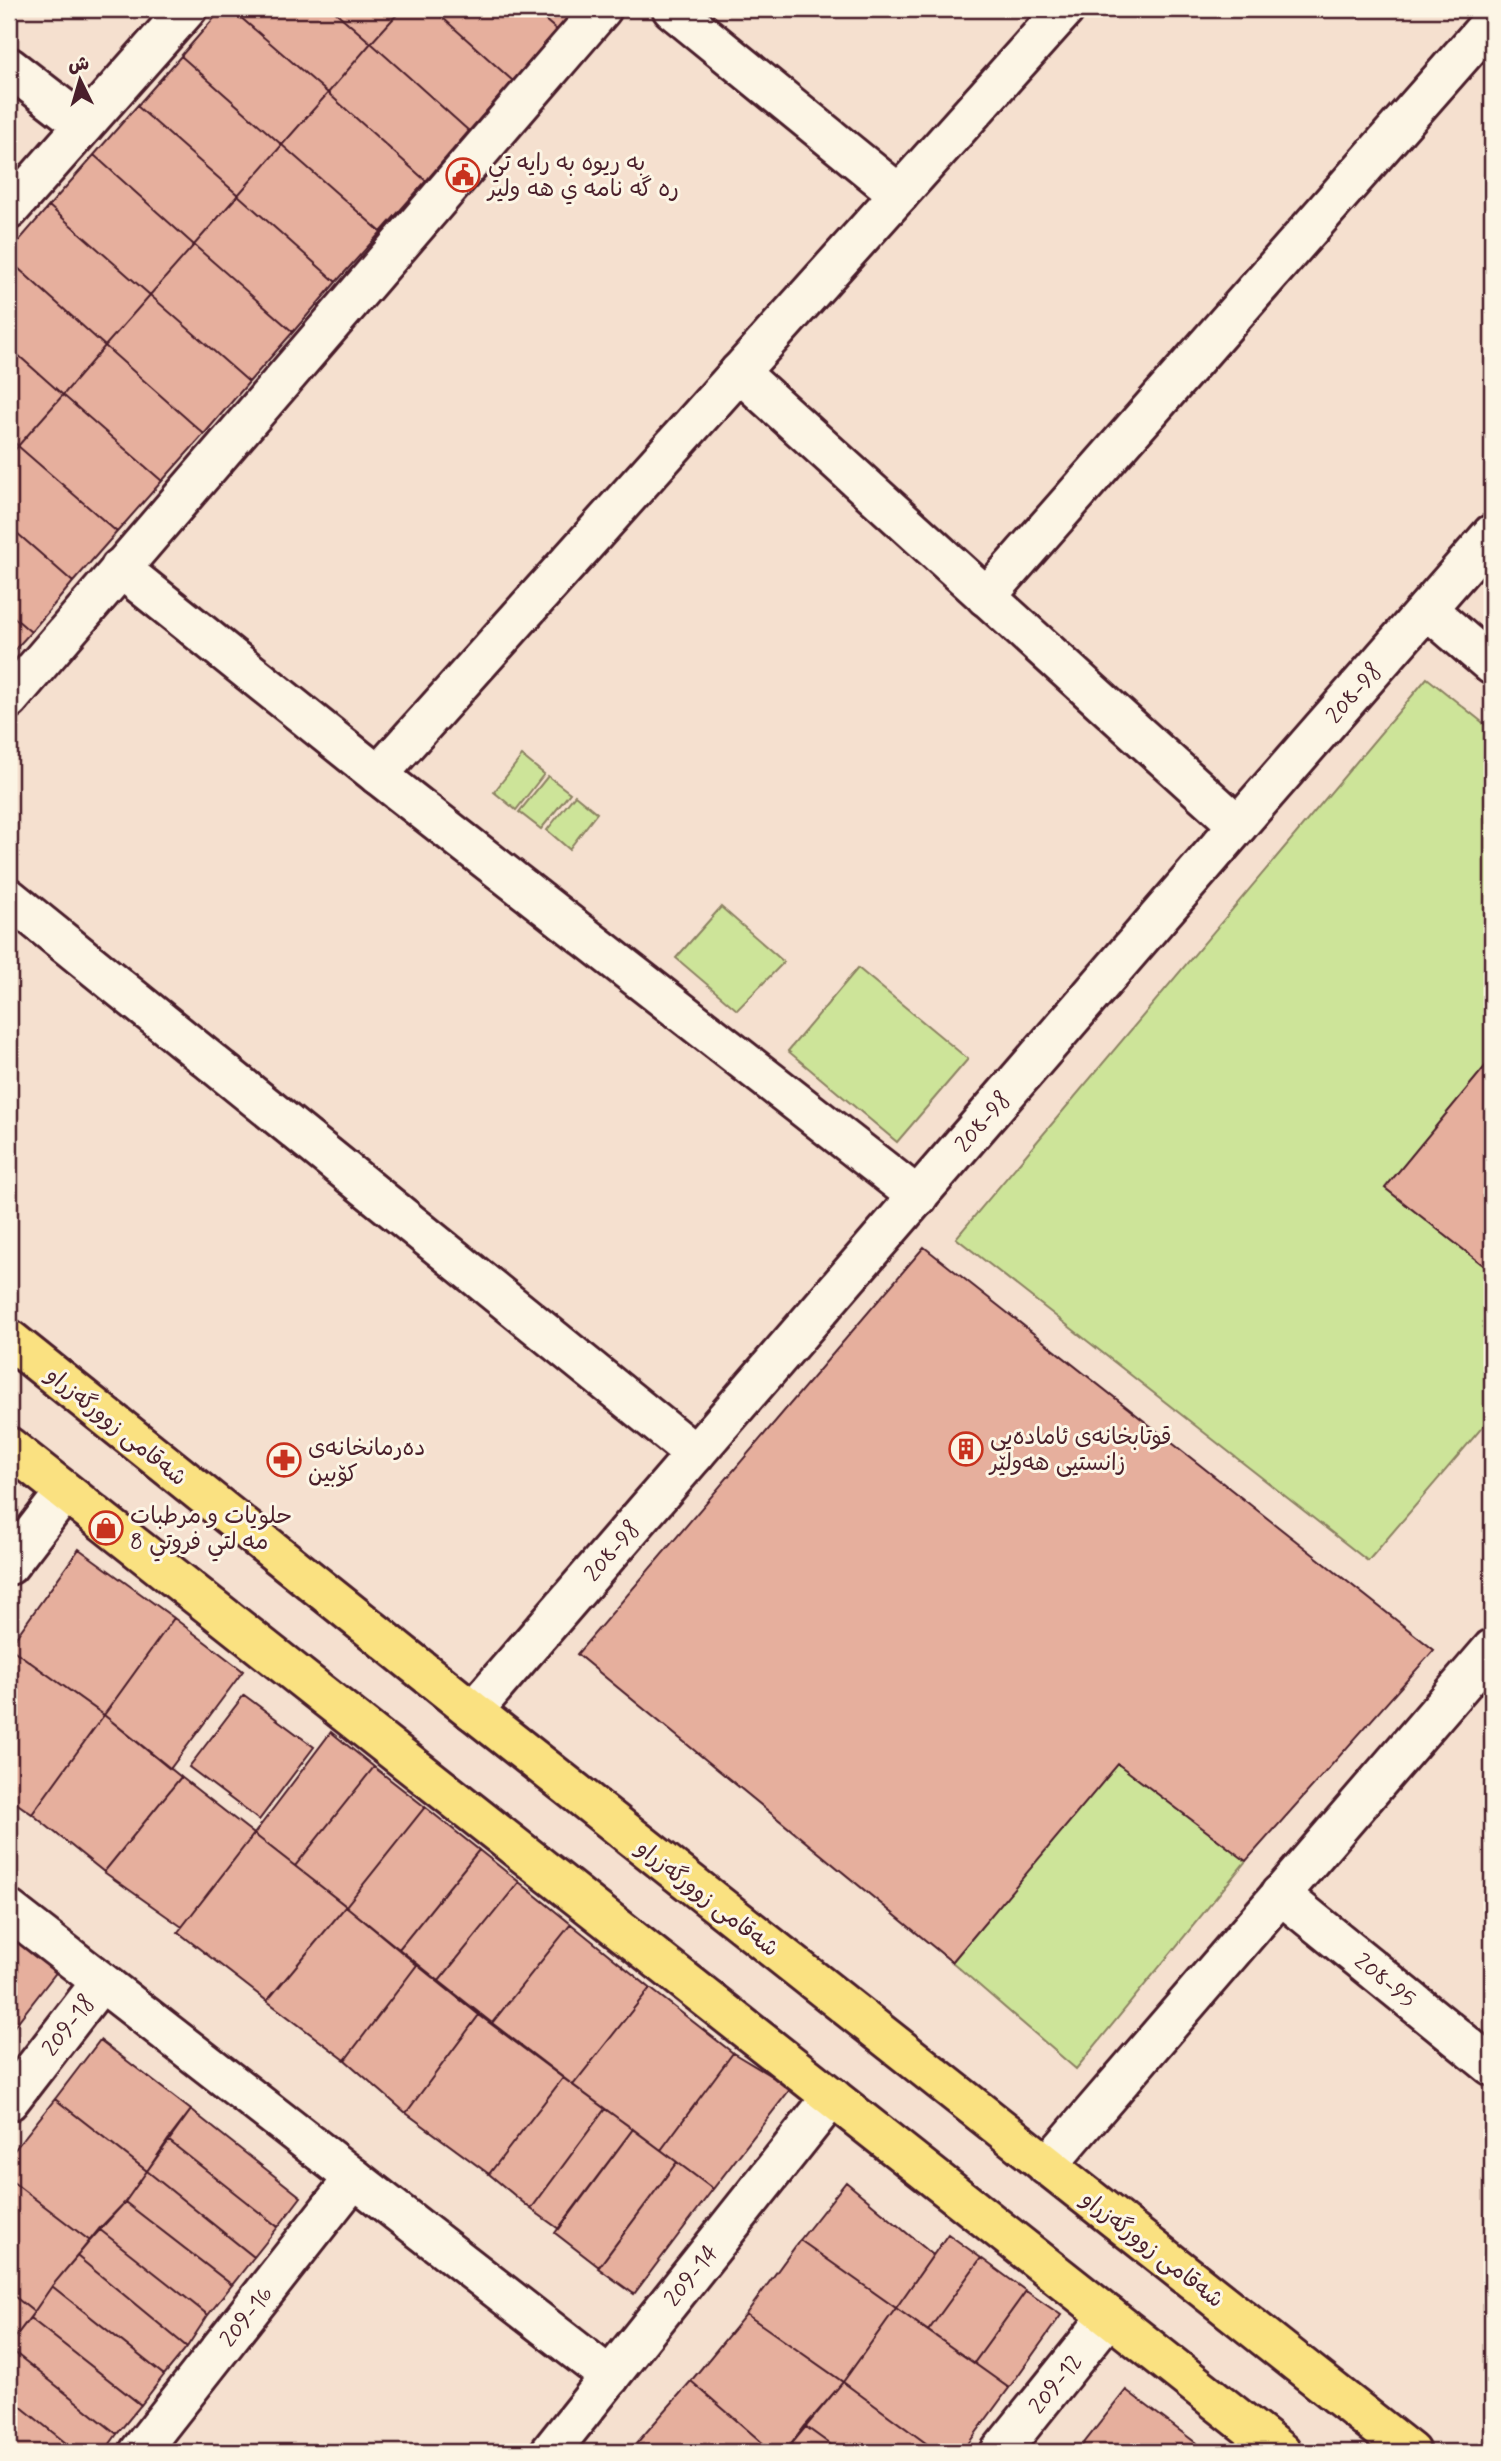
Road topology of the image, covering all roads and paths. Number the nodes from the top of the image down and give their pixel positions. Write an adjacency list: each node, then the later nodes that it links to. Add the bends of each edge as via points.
1 (187, 9): 7 (street)
2 (602, 9): 12 (street)
3 (672, 9): 8 (street)
4 (1065, 9): 8 (street)
5 (1492, 21): 13 (street)
6 (9, 67): 7 (street)
7 (84, 125): 9 (street)
8 (899, 194): 10 (street)
9 (9, 210)
10 (739, 372): 13 (street); 17 (street)
11 (1492, 534): 14 (street, 208-98)
12 (120, 568): 16 (street); 17 (street)
13 (986, 597): 18 (street)
14 (1427, 609): 15 (street); 18 (street, 208-98)
15 (1492, 665)
16 (9, 699)
17 (378, 775): 20 (street)
18 (1238, 825): 20 (street, 208-98)
19 (9, 898): 23 (street)
20 (918, 1197): 23 (street, 208-98)
21 (9, 1339): 27 (main road, شەقامی زوورگەزراو)
22 (9, 1447): 24 (main road)
23 (695, 1454): 27 (street, 208-98)
24 (65, 1492): 25 (street); 32 (main road)
25 (9, 1565)
26 (1492, 1649): 28 (street)
27 (473, 1712): 34 (main road, شەقامی زوورگەزراو)
28 (1280, 1894): 31 (street, 208-95); 34 (street)
29 (9, 1910): 30 (street)
30 (101, 1982): 33 (street, 209-18); 35 (street)
31 (1492, 2066)
32 (832, 2097): 36 (main road); 37 (street, 209-14)
33 (9, 2101)
34 (1047, 2166): 42 (main road, شەقامی زوورگەزراو)
35 (354, 2178): 37 (street); 38 (street, 209-16)
36 (1109, 2316): 40 (street, 209-12); 41 (main road)
37 (610, 2377): 39 (street, 209-14)
38 (139, 2452)
39 (550, 2452)
40 (1000, 2452)
41 (1282, 2452)
42 (1410, 2452)

